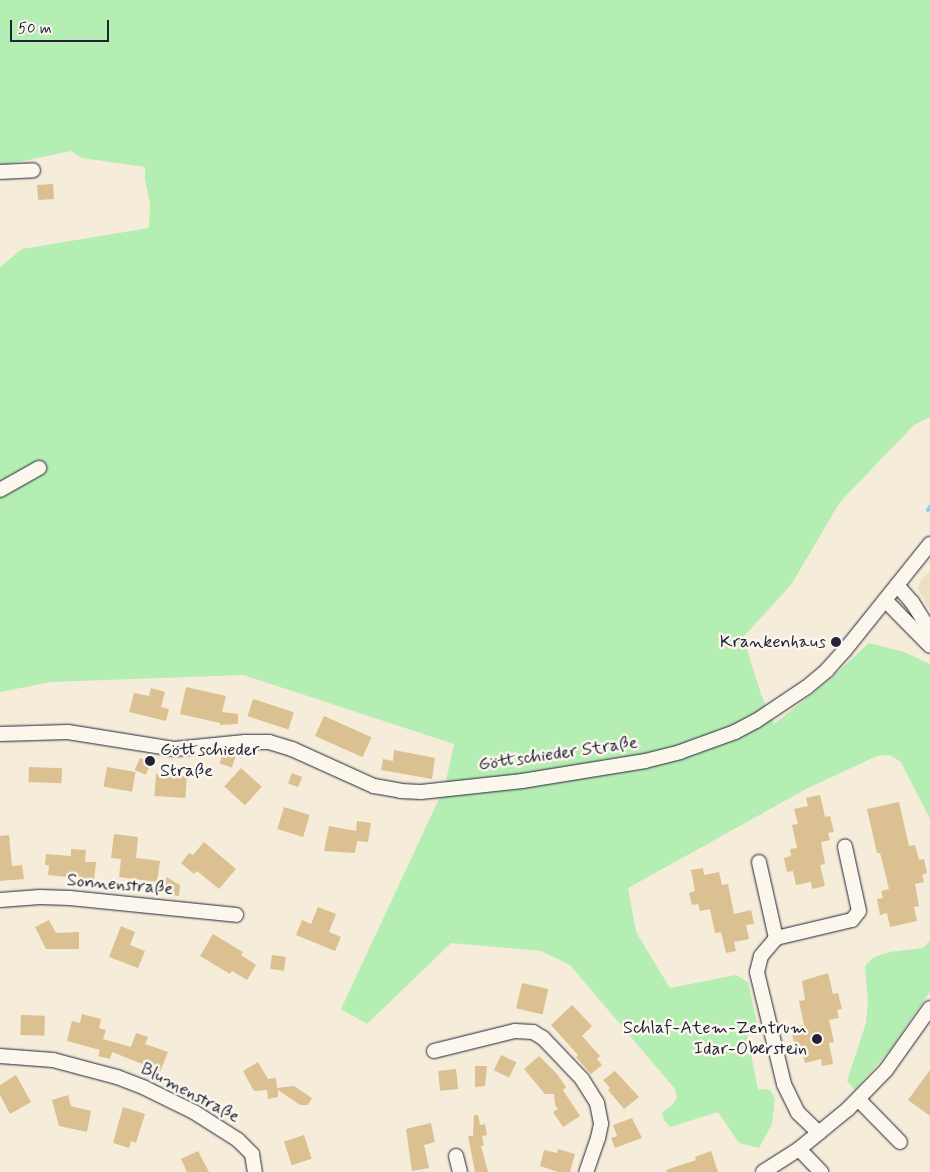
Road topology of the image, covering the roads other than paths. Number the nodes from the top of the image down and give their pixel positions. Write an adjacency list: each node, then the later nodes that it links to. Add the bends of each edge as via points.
1 (33, 170): 2 (street)
2 (0, 172)
3 (39, 468): 4 (street)
4 (0, 490)
5 (930, 544): 6 (street, Göttschieder Straße)
6 (897, 585): 7 (street, Göttschieder Straße); 8 (street)
7 (885, 600): 9 (street); 10 (street, Göttschieder Straße, via 827,670 784,703 734,732 645,761 522,781 421,792 386,790 269,742 174,748 68,732)
8 (930, 631)
9 (930, 646)
10 (0, 734)
11 (845, 848): 15 (street, via 859,911 852,920)
12 (759, 862): 15 (street)
13 (0, 900): 14 (street, Sonnenstraße, via 70,898)
14 (236, 915)
15 (776, 938): 20 (street, via 761,956 757,972 784,1084 798,1113)
16 (930, 1008): 19 (street, via 886,1070)
17 (434, 1051): 26 (street, via 515,1031 533,1032 543,1038 582,1079 598,1103 601,1124)
18 (0, 1056): 24 (street, Blumenstraße, via 30,1057 81,1067 158,1094 238,1140 252,1154)
19 (858, 1099): 20 (street); 21 (street)
20 (819, 1133): 22 (street)
21 (900, 1142)
22 (799, 1148): 27 (street); 28 (street)
23 (456, 1156): 25 (street)
24 (255, 1172)
25 (460, 1172)
26 (586, 1172)
27 (763, 1172)
28 (821, 1172)

